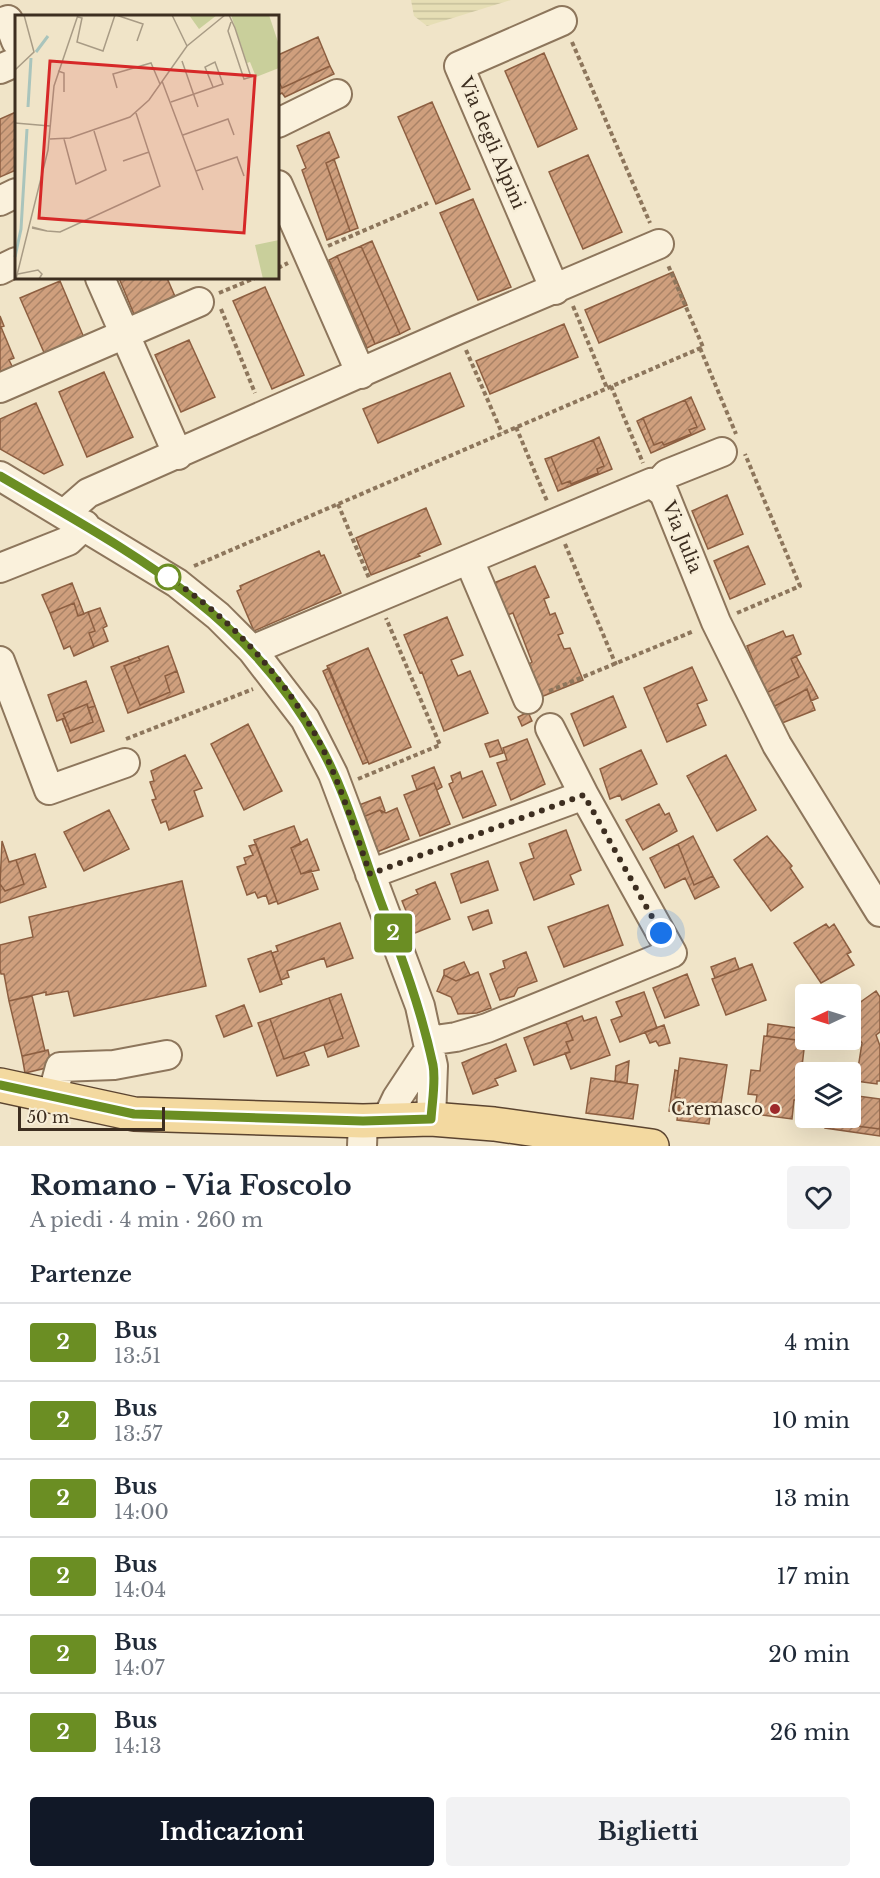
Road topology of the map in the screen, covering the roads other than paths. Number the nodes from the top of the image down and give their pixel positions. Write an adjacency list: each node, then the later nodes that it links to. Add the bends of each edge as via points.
1 (562, 21): 15 (street, Via degli Alpini, via 459,66)
2 (0, 23): 3 (street, via 8,20)
3 (15, 38)
4 (15, 62): 5 (street)
5 (0, 69)
6 (337, 94): 7 (street)
7 (279, 123)
8 (279, 187): 18 (street)
9 (15, 194): 10 (street)
10 (0, 201)
11 (659, 244): 15 (street)
12 (15, 262): 13 (street)
13 (0, 270)
14 (100, 279): 17 (street)
15 (560, 288): 18 (street)
16 (209, 294): 17 (street)
17 (126, 334): 19 (street); 21 (street)
18 (360, 374): 21 (street)
19 (0, 388)
20 (722, 452): 23 (street, via 667,474)
21 (178, 455): 24 (street, via 88,494)
22 (0, 476): 24 (street)
23 (654, 485): 25 (street, Via Julia); 34 (street, Via Julia, via 664,493 716,622 777,745)
24 (74, 519): 26 (street, via 68,541); 27 (street, via 177,583)
25 (469, 560): 27 (street, Via Julia); 29 (street)
26 (0, 568)
27 (252, 650): 33 (street, via 316,737)
28 (0, 661): 31 (street, via 49,790)
29 (528, 699)
30 (550, 728): 32 (street)
31 (126, 763)
32 (584, 795): 33 (street); 35 (street, via 672,952 487,1028)
33 (370, 874): 35 (street, via 420,1006)
34 (880, 912)
35 (428, 1046): 39 (street, via 433,1066); 40 (street, via 397,1098)
36 (167, 1054): 38 (street, via 114,1065 60,1067)
37 (0, 1085): 38 (main road)
38 (52, 1098): 40 (main road, via 134,1114)
39 (431, 1119): 40 (main road); 41 (main road)
40 (370, 1129)
41 (652, 1146)

